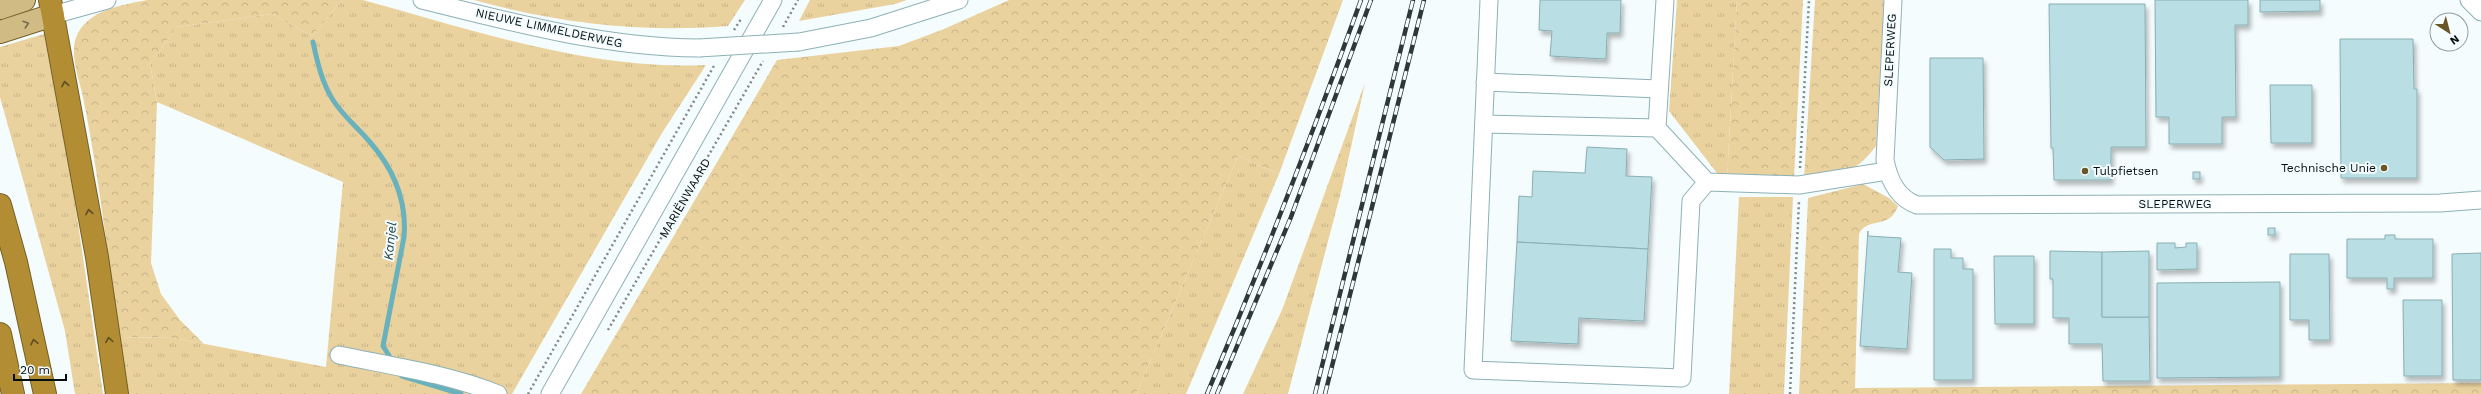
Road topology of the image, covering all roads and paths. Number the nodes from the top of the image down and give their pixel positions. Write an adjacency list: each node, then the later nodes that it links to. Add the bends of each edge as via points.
1 (24, 0): 11 (main road)
2 (107, 0): 12 (street)
3 (422, 0): 6 (street, NIEUWE LIMMELDERWEG, bridge, via 580,37 655,47 699,48 799,42 871,28)
4 (773, 0): 36 (street, MARIËNWAARD)
5 (798, 0): 16 (path)
6 (959, 0)
7 (1489, 0): 20 (street)
8 (1665, 0): 21 (street)
9 (1893, 0): 24 (street, SLEPERWEG, via 1885,160)
10 (2469, 0): 13 (street)
11 (0, 8)
12 (51, 8): 15 (main road, one-way to 12); 33 (highway, one-way to 12, via 97,257)
13 (2481, 12)
14 (743, 16): 17 (path)
15 (0, 32)
16 (779, 33)
17 (731, 36)
18 (719, 56): 35 (path)
19 (764, 59): 29 (path, MARIËNWAARD)
20 (1485, 82): 21 (street); 22 (street)
21 (1659, 88): 23 (street)
22 (1484, 124): 23 (street); 25 (street, via 1473,370 1682,378 1691,201)
23 (1657, 128): 25 (street)
24 (1887, 171): 25 (street, via 1800,185); 26 (street, SLEPERWEG, via 1901,195 1908,202 1917,205 2440,203)
25 (1707, 182)
26 (2481, 200)
27 (0, 205): 32 (highway, one-way to 27, via 16,262)
28 (0, 334): 31 (highway)
29 (606, 334)
30 (339, 355): 34 (street, via 410,370)
31 (14, 394)
32 (45, 394)
33 (117, 394)
34 (498, 394)
35 (528, 394)
36 (550, 394)

